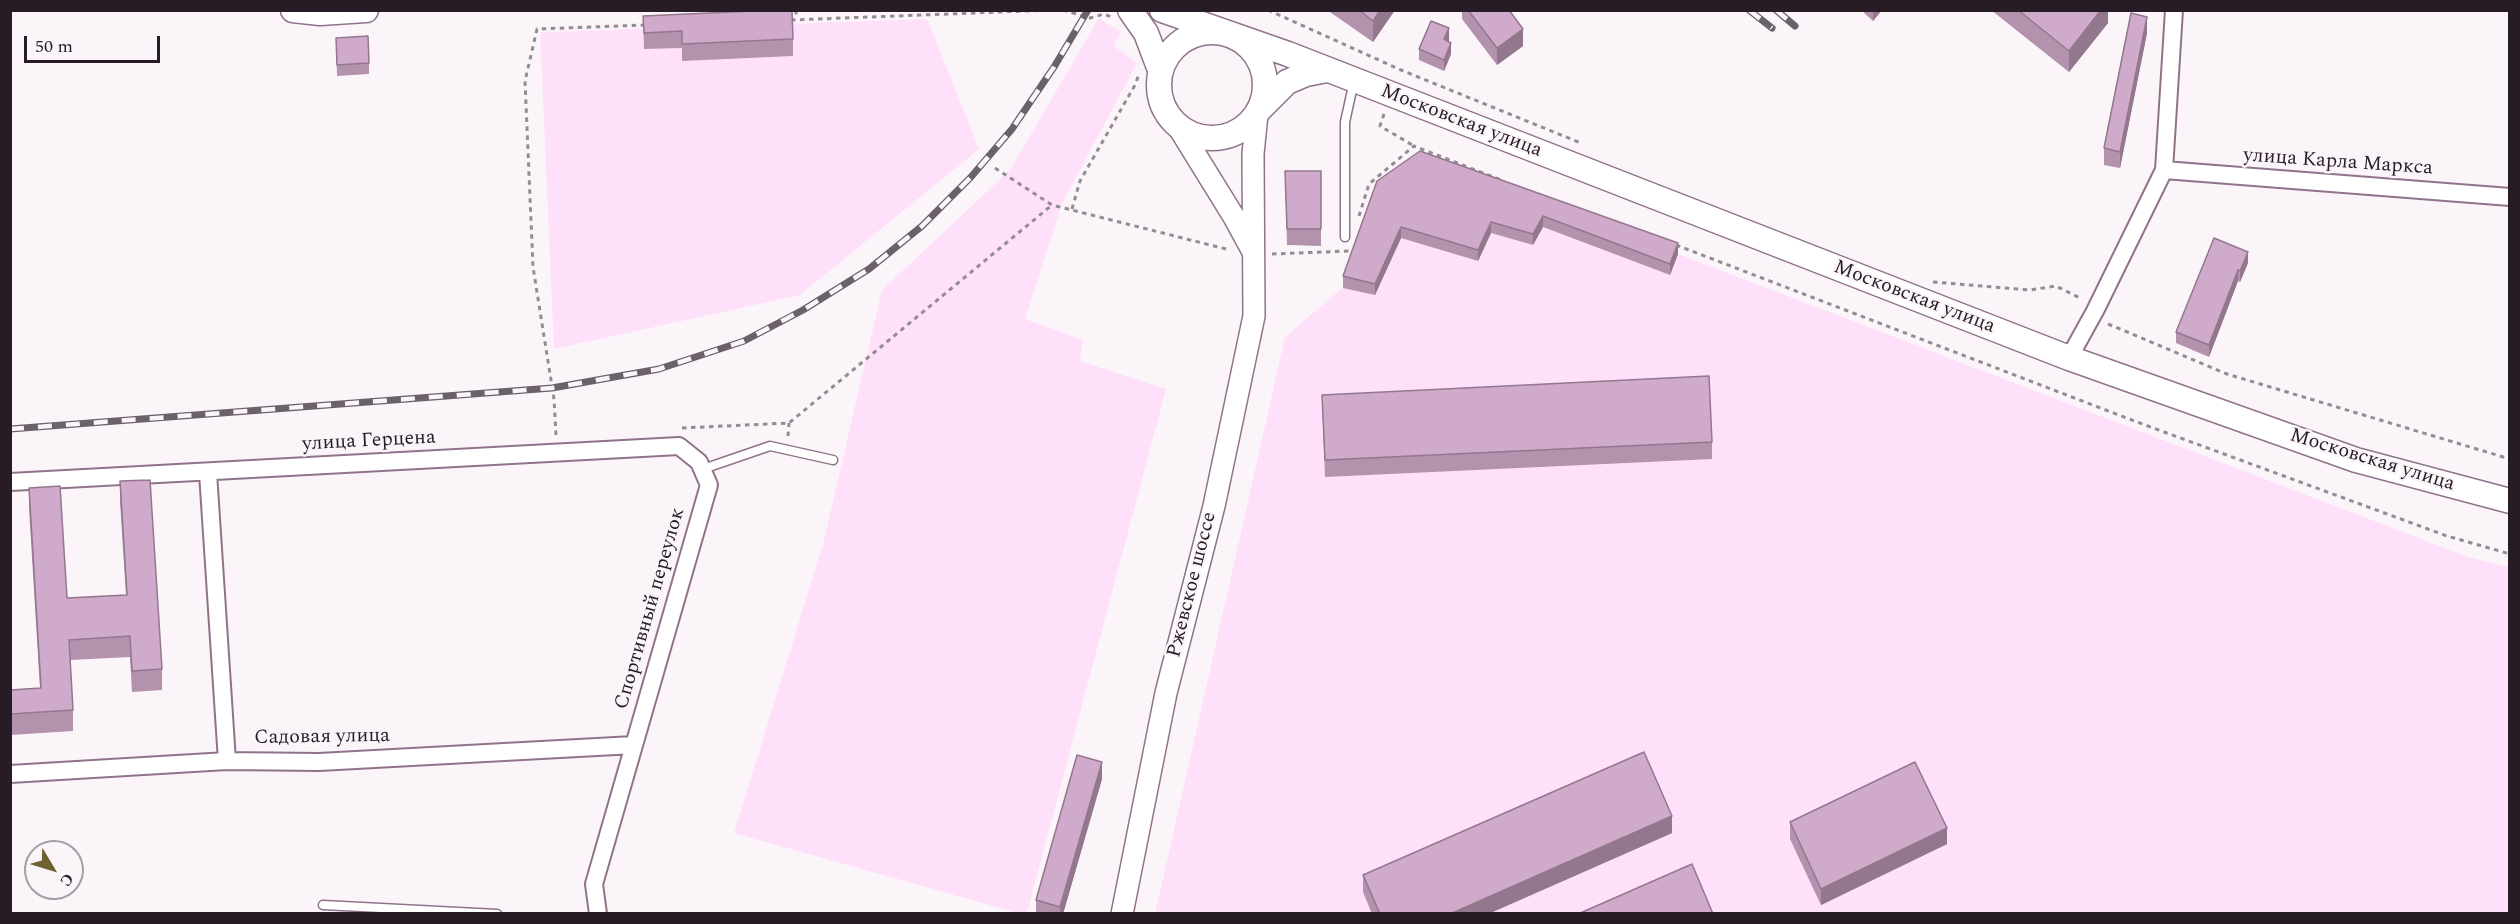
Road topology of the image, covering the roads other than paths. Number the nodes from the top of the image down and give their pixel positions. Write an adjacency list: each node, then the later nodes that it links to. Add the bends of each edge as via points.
1 (293, 10): 2 (main road)
2 (366, 10)
3 (1130, 10): 7 (main road, via 1146,33)
4 (1162, 10): 6 (main road)
5 (2174, 10): 12 (street)
6 (1228, 34): 7 (main road, via 1200,33 1187,38); 8 (main road, Московская улица); 10 (main road, via 1250,48 1263,71 1264,97)
7 (1150, 69): 11 (main road, via 1160,102)
8 (1327, 70): 9 (main road, Московская улица); 10 (main road, via 1287,82)
9 (1354, 81): 14 (lane, via 1345,122); 16 (main road, Московская улица)
10 (1258, 112): 11 (main road, via 1248,125 1221,138 1199,137); 15 (street, Ржевское шоссе, via 1253,154)
11 (1179, 128): 15 (street)
12 (2164, 170): 13 (street, улица Карла Маркса); 16 (street)
13 (2510, 197)
14 (1348, 240)
15 (1255, 256): 28 (street, Ржевское шоссе, via 1254,316 1214,506 1166,693)
16 (2069, 358): 21 (main road, Московская улица, via 2356,460)
17 (833, 460): 19 (lane, via 770,446)
18 (208, 472): 19 (street, улица Герцена, via 679,446 699,462); 20 (street, улица Герцена); 23 (street)
19 (706, 477): 22 (street, Спортивный переулок)
20 (10, 482)
21 (2510, 501)
22 (634, 745): 23 (street, Садовая улица, via 319,762); 27 (street, Спортивный переулок, via 594,884)
23 (227, 761): 24 (street, Садовая улица)
24 (10, 774)
25 (323, 905): 26 (lane)
26 (497, 914)
27 (598, 914)
28 (1122, 914)

